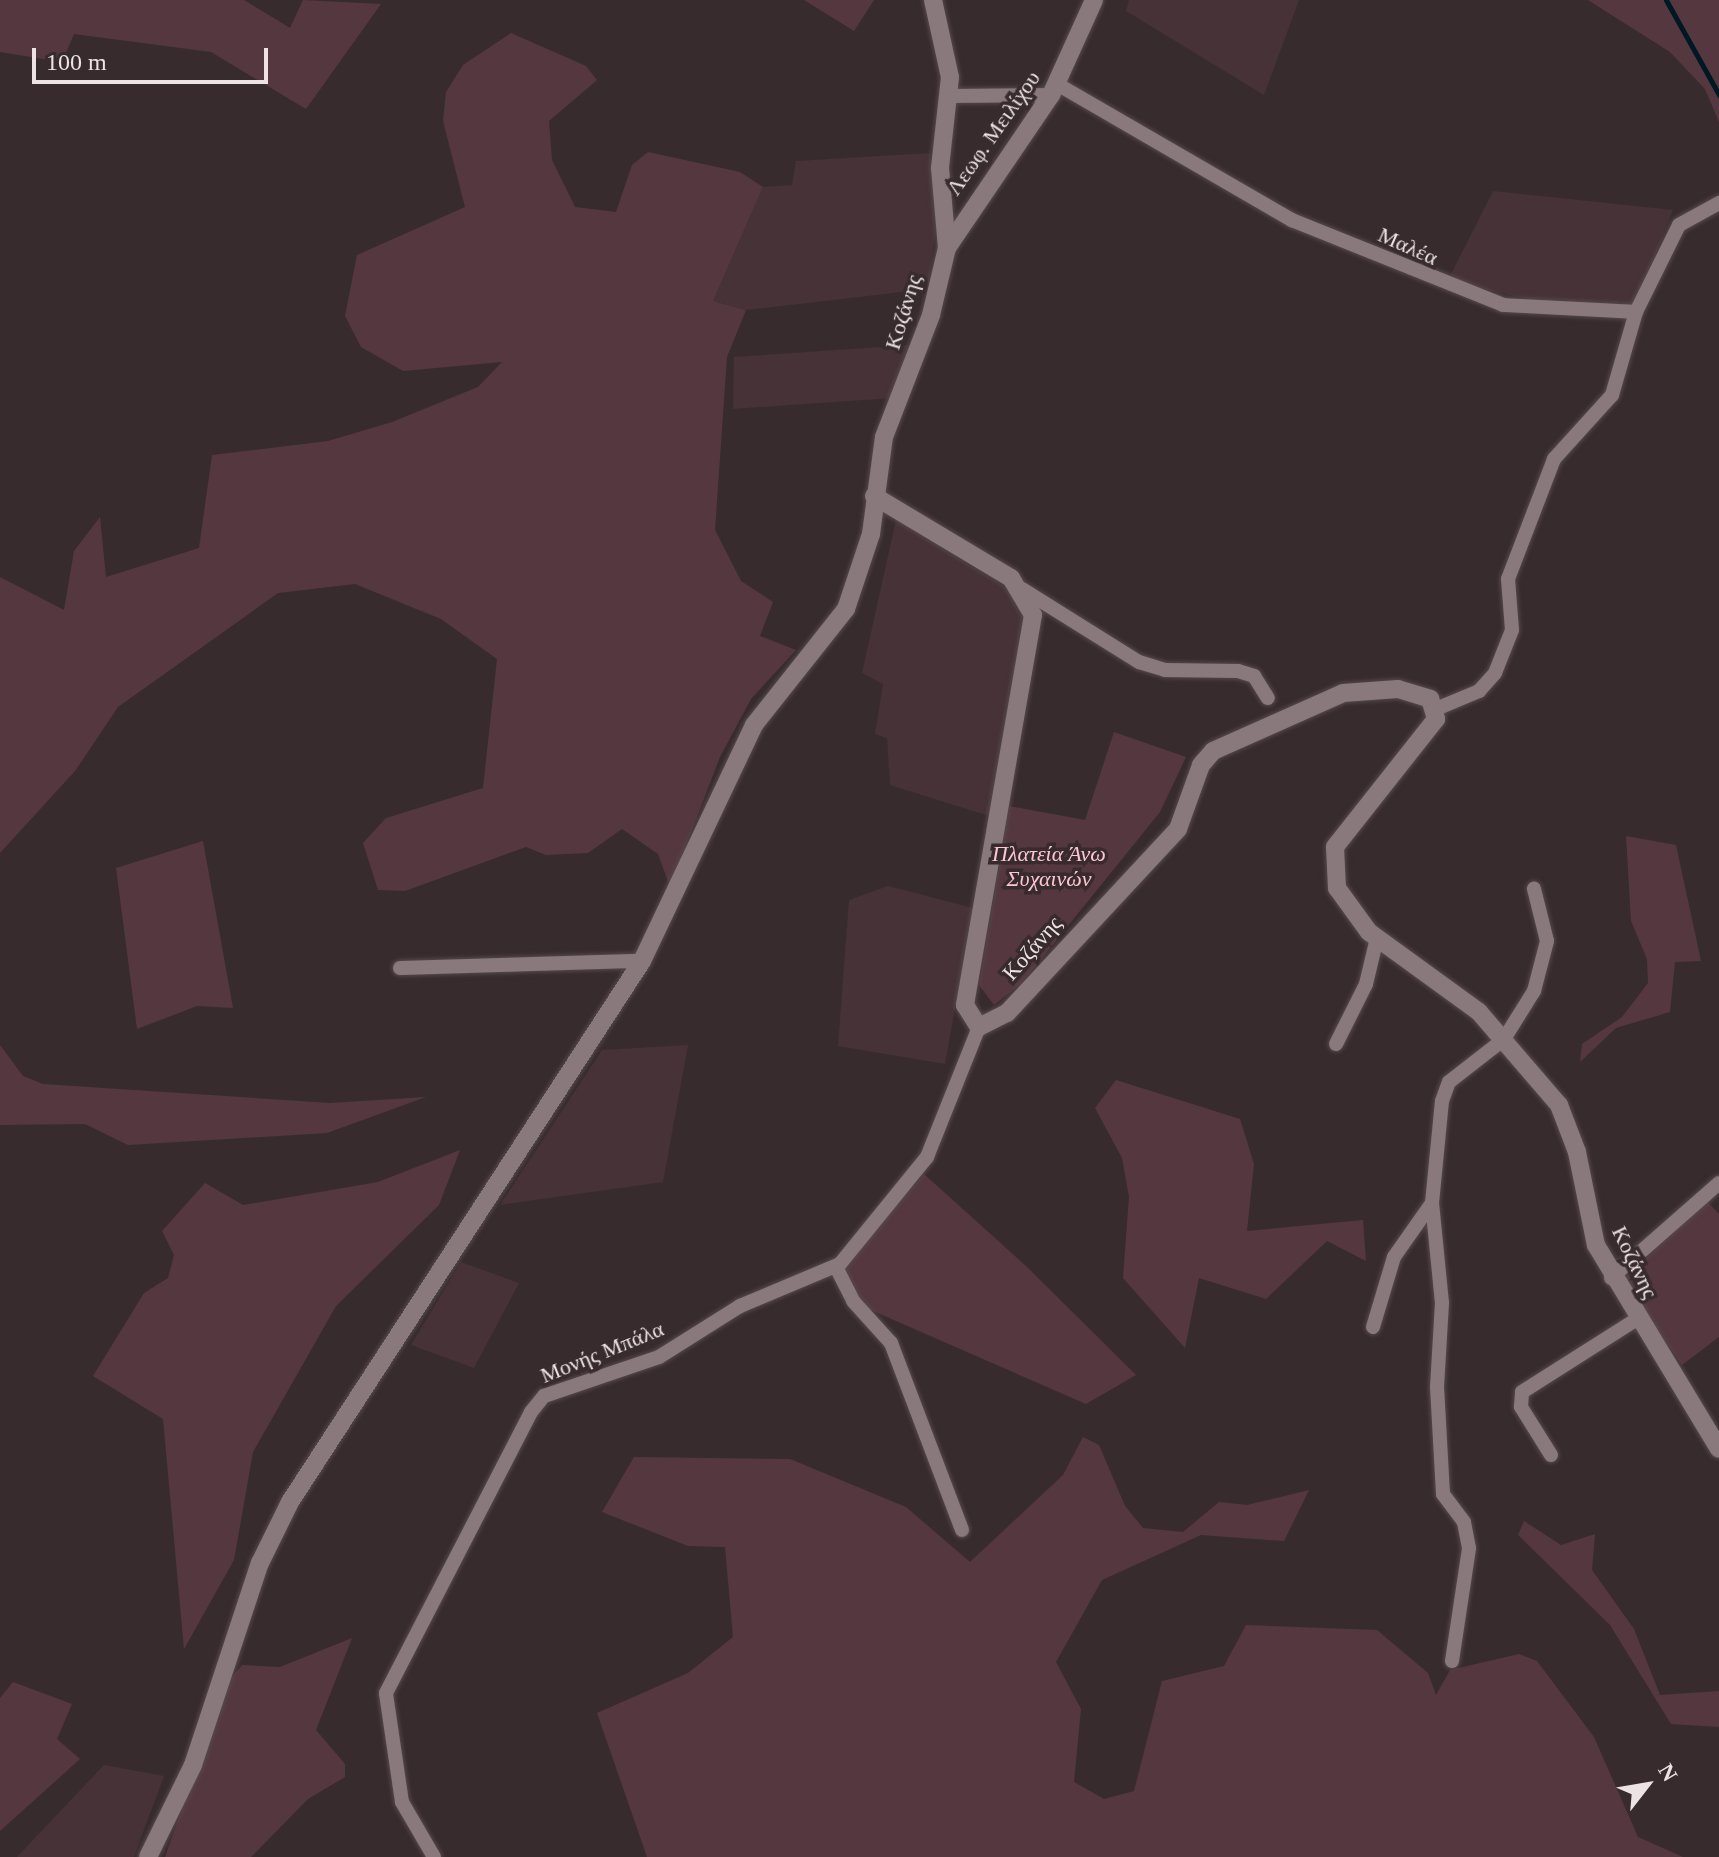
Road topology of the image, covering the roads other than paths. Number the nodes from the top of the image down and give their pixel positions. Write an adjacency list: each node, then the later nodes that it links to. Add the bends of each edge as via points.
1 (933, 0): 4 (street, Κοζάνης, via 949,60)
2 (1094, 0): 3 (street, Λεωφ. Μειλίχου)
3 (1054, 90): 4 (street); 6 (street, Λεωφ. Μειλίχου); 7 (street, Μαλέα, via 1264,206 1429,280 1503,305)
4 (950, 96): 6 (street, Κοζάνης, via 940,168)
5 (1719, 203): 7 (street, via 1679,225)
6 (947, 248): 8 (street, Κοζάνης, via 931,315 884,437)
7 (1636, 312): 11 (street, via 1612,395 1557,453 1508,579 1512,630 1500,662 1479,691)
8 (874, 496): 9 (street); 14 (street, Κοζάνης, via 865,560 846,609 754,725)
9 (1022, 589): 10 (street, via 1139,662 1238,671 1254,676); 16 (street, Κοζάνης, via 1034,629 965,1005)
10 (1268, 698)
11 (1436, 709): 13 (street, Κοζάνης, via 1436,719 1362,804 1333,851 1337,888); 16 (street, Κοζάνης, via 1406,690 1349,692 1213,751 1201,765 1178,829 1007,1013)
12 (1534, 889): 17 (street, via 1546,925 1545,959)
13 (1377, 938): 17 (street, Κοζάνης, via 1450,984); 18 (street, via 1366,984)
14 (642, 961): 15 (street); 29 (street, Κοζάνης, via 290,1502 260,1563 193,1765)
15 (400, 968)
16 (979, 1027): 21 (street, Μονής Μπάλα, via 927,1157)
17 (1504, 1039): 20 (street, via 1449,1082); 22 (street, Κοζάνης, via 1564,1115 1593,1235)
18 (1336, 1044)
19 (1719, 1183): 22 (street)
20 (1432, 1203): 24 (street, via 1394,1257); 28 (street, via 1442,1288 1436,1378 1443,1494 1464,1523 1469,1548)
21 (836, 1267): 27 (street, via 853,1301 891,1343); 30 (street, Μονής Μπάλα, via 740,1306 659,1357 544,1396 531,1412 386,1693 402,1802)
22 (1611, 1278): 23 (street, Κοζάνης)
23 (1637, 1319): 25 (street, Κοζάνης); 26 (street, via 1522,1392 1521,1407)
24 (1373, 1327)
25 (1719, 1449)
26 (1551, 1455)
27 (962, 1530)
28 (1452, 1661)
29 (148, 1857)
30 (434, 1857)

